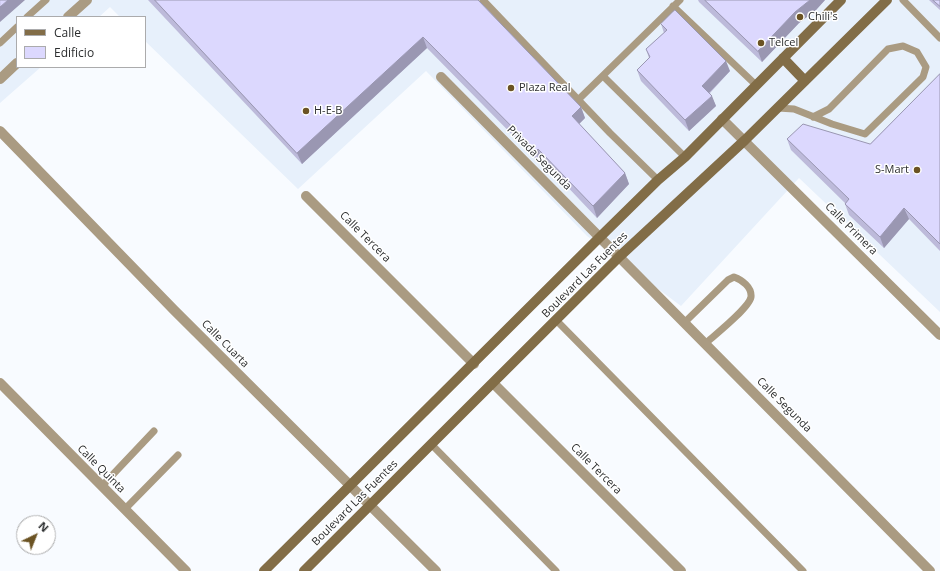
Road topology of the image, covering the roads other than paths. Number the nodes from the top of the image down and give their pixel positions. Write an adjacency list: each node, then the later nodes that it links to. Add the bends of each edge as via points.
1 (46, 0): 9 (lane)
2 (87, 0): 10 (street)
3 (483, 0): 21 (lane)
4 (680, 0): 8 (lane)
5 (841, 0): 14 (street, Boulevard Las Fuentes)
6 (887, 0): 19 (street, Boulevard Las Fuentes)
7 (903, 0): 12 (lane)
8 (673, 6): 16 (lane); 20 (lane)
9 (28, 16)
10 (69, 16)
11 (16, 28): 13 (lane)
12 (940, 38)
13 (0, 42)
14 (783, 58): 19 (street); 20 (street, Boulevard Las Fuentes)
15 (16, 64): 18 (street)
16 (603, 76): 21 (lane); 27 (lane)
17 (441, 77): 30 (street, Privada Segunda)
18 (0, 79)
19 (805, 82): 22 (street, Boulevard Las Fuentes)
20 (756, 85): 24 (street, Boulevard Las Fuentes)
21 (578, 100): 28 (lane)
22 (778, 108): 23 (lane, via 794,109); 26 (street, Boulevard Las Fuentes)
23 (813, 117): 23 (lane, via 829,108 888,49 903,46 917,52 926,67 923,77 865,134)
24 (722, 120): 26 (street, Calle Primera); 27 (street, Boulevard Las Fuentes)
25 (0, 131): 43 (street, Calle Cuarta)
26 (745, 140): 31 (street, Boulevard Las Fuentes); 34 (street, Calle Primera)
27 (685, 157): 28 (street, Boulevard Las Fuentes)
28 (658, 180): 30 (street, Boulevard Las Fuentes)
29 (306, 196): 36 (street, Calle Tercera)
30 (600, 237): 31 (street, Privada Segunda); 36 (street, Boulevard Las Fuentes)
31 (620, 256): 32 (street, Boulevard Las Fuentes); 33 (street, Calle Segunda)
32 (557, 321): 38 (street, Boulevard Las Fuentes); 52 (lane)
33 (684, 322): 35 (street, Calle Segunda); 35 (lane, via 728,280 734,277 742,280 750,290 751,298)
34 (940, 335)
35 (706, 343): 53 (street, Calle Segunda)
36 (474, 364): 43 (street, Boulevard Las Fuentes)
37 (0, 384): 42 (street, Calle Quinta)
38 (494, 384): 40 (street, Boulevard Las Fuentes); 51 (street, Calle Tercera)
39 (154, 431): 42 (lane)
40 (431, 444): 44 (street, Boulevard Las Fuentes); 50 (lane)
41 (178, 455): 45 (lane)
42 (102, 486): 45 (street, Calle Quinta)
43 (350, 486): 44 (street, Calle Cuarta); 47 (street, Boulevard Las Fuentes)
44 (370, 506): 48 (street, Boulevard Las Fuentes); 49 (street, Calle Cuarta)
45 (126, 509): 46 (street, Calle Quinta)
46 (180, 569)
47 (264, 571)
48 (304, 571)
49 (436, 571)
50 (556, 571)
51 (682, 571)
52 (803, 571)
53 (930, 571)

